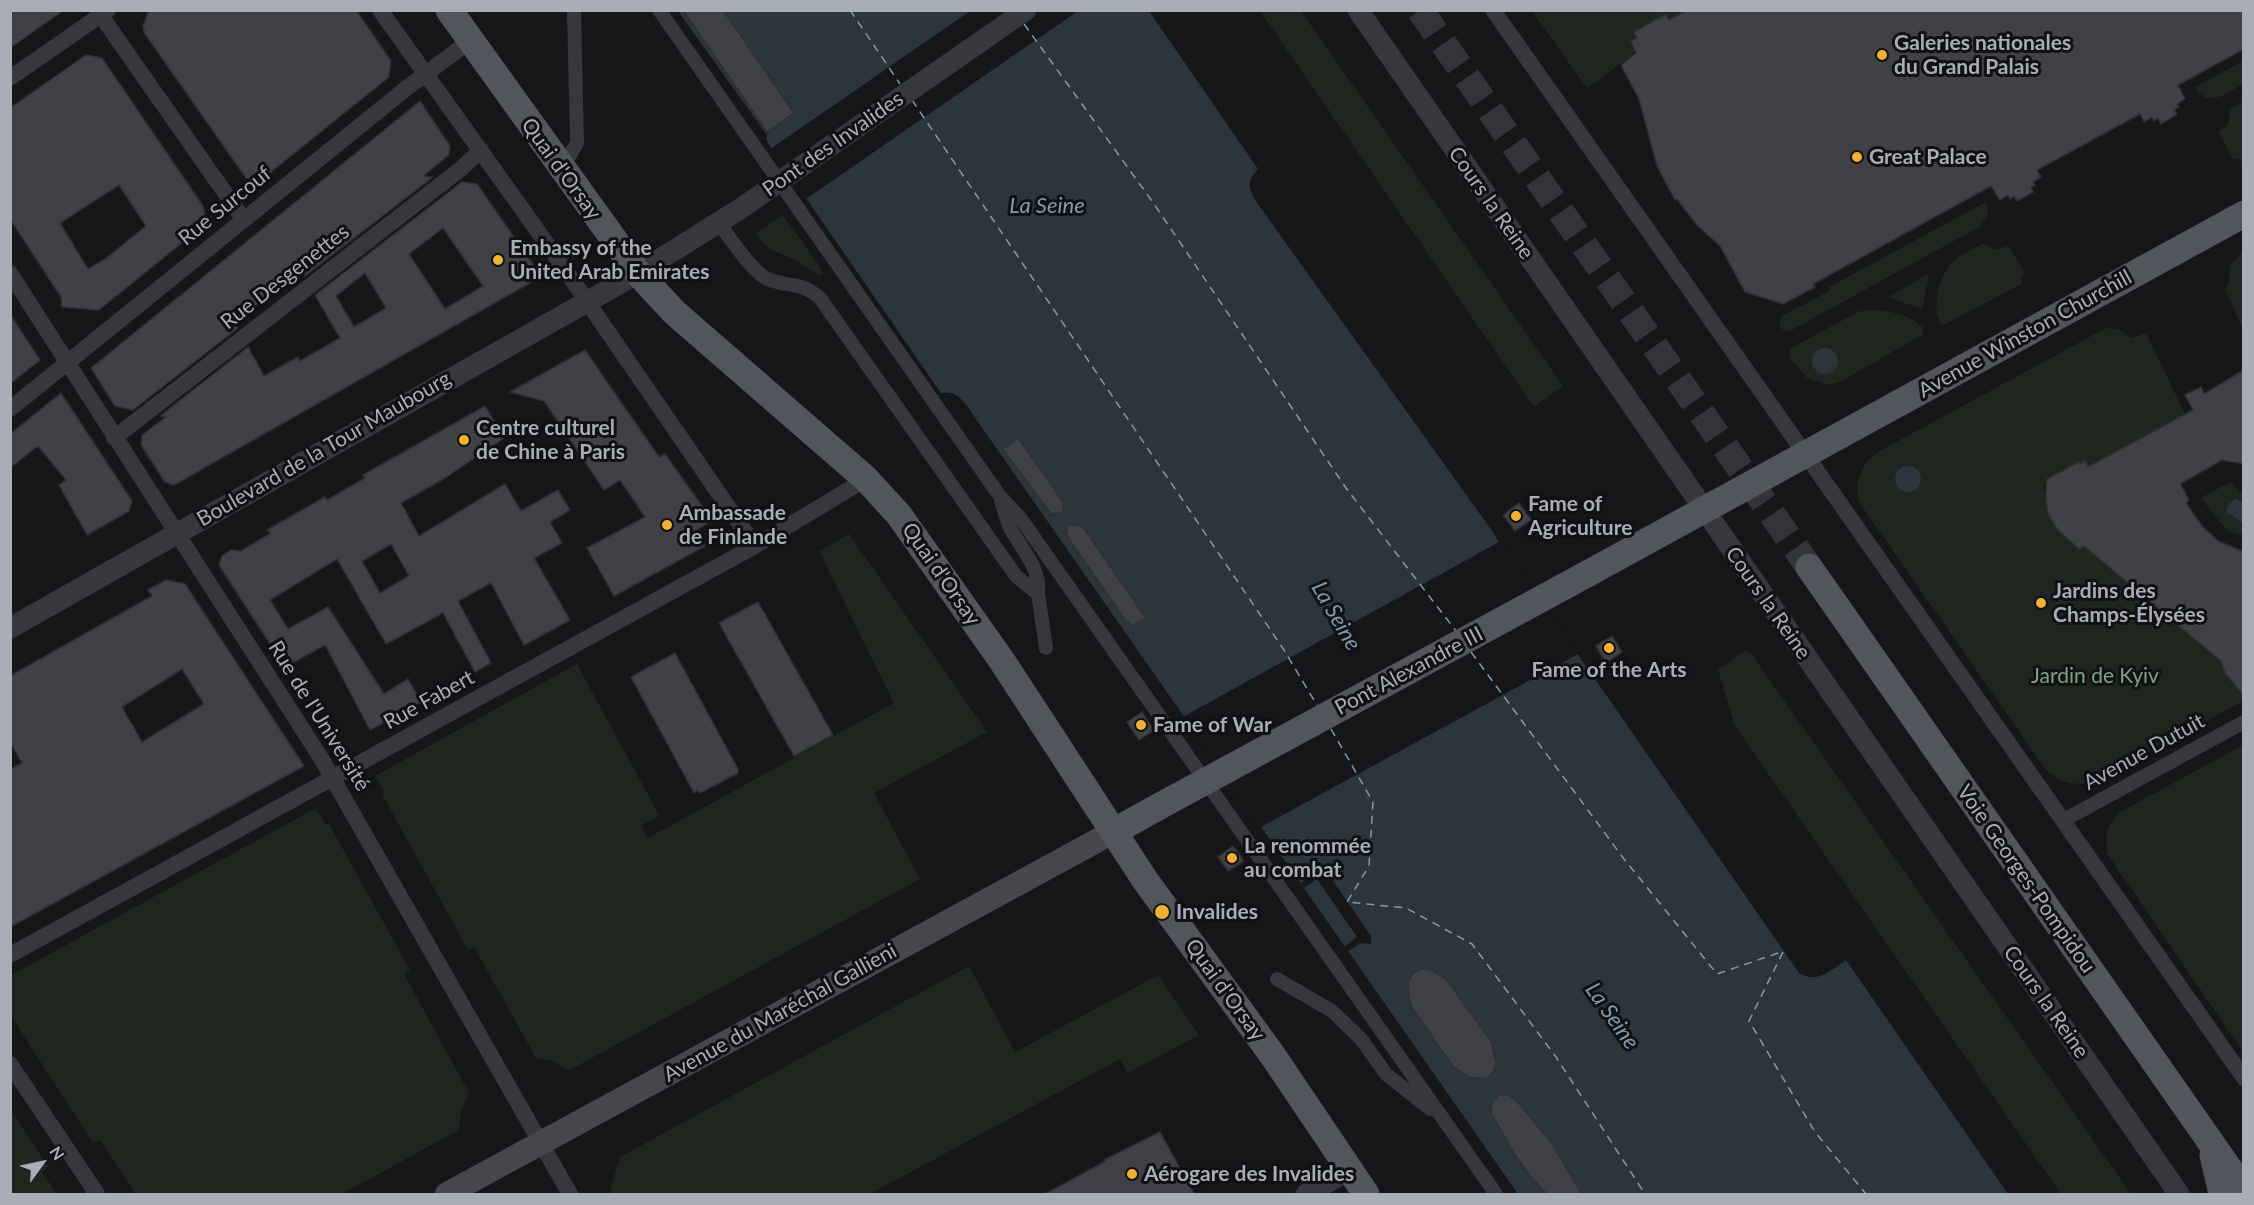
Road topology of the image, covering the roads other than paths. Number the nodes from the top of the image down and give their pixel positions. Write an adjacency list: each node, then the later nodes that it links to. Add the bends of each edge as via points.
1 (380, 10): 10 (street)
2 (449, 10): 9 (main road, Quai d'Orsay)
3 (574, 10): 13 (street, via 577,143)
4 (658, 10): 25 (street)
5 (1026, 10): 16 (street, Pont des Invalides, bridge)
6 (1358, 10): 26 (street, Cours la Reine)
7 (1493, 10): 23 (street, via 1748,377)
8 (102, 12): 11 (street); 15 (street)
9 (470, 41): 10 (street, Rue Surcouf); 13 (main road, Quai d'Orsay)
10 (425, 74): 12 (street); 15 (street, Rue Surcouf)
11 (10, 78)
12 (481, 150): 19 (street); 22 (street, Rue Desgenettes)
13 (561, 170): 18 (main road, Quai d'Orsay)
14 (2244, 214): 23 (main road, Avenue Winston Churchill)
15 (243, 220): 20 (street, Rue Surcouf)
16 (719, 223): 18 (street, Pont des Invalides); 30 (street, via 739,251 767,279 807,288 820,298 1016,576)
17 (10, 273): 20 (street, Rue de l'Université)
18 (638, 273): 19 (street, Boulevard de la Tour Maubourg); 24 (main road, Quai d'Orsay, via 674,312)
19 (586, 300): 27 (street, Boulevard de la Tour Maubourg); 28 (street)
20 (67, 364): 21 (street, Rue Surcouf); 22 (street, Rue de l'Université)
21 (10, 409)
22 (114, 438): 27 (street, Rue de l'Université)
23 (1808, 455): 26 (main road, Avenue Winston Churchill); 35 (street)
24 (866, 479): 28 (street, Rue Fabert); 36 (main road, Quai d'Orsay, via 906,524)
25 (999, 495): 30 (street, via 1010,527 1035,569); 41 (street, via 1021,519)
26 (1704, 511): 36 (main road, Pont Alexandre III, bridge); 52 (street, Cours la Reine)
27 (175, 534): 31 (street, Boulevard de la Tour Maubourg); 34 (street, Rue de l'Université)
28 (755, 546): 34 (street, Rue Fabert)
29 (1809, 567): 42 (main road, Voie Georges-Pompidou)
30 (1038, 594): 32 (street)
31 (10, 628)
32 (1046, 648)
33 (2244, 722): 35 (street, Avenue Dutuit)
34 (333, 778): 37 (street, Rue Fabert); 43 (street, Rue de l'Université)
35 (2064, 820): 40 (street)
36 (1113, 832): 43 (main road, Avenue du Maréchal Gallieni); 44 (main road, Quai d'Orsay)
37 (10, 955)
38 (1277, 979): 41 (street, via 1332,1011 1361,1039 1386,1074)
39 (10, 1064): 46 (street)
40 (2244, 1078)
41 (1446, 1122): 51 (street)
42 (2210, 1142): 45 (main road, Voie Georges-Pompidou); 53 (main road)
43 (541, 1143): 47 (main road, Avenue du Maréchal Gallieni); 48 (street, Rue de l'Université)
44 (1349, 1170): 49 (street); 50 (main road, Quai d'Orsay)
45 (2244, 1190)
46 (97, 1194)
47 (447, 1194)
48 (570, 1194)
49 (1306, 1194)
50 (1366, 1194)
51 (1496, 1194)
52 (2179, 1194)
53 (2222, 1194)

